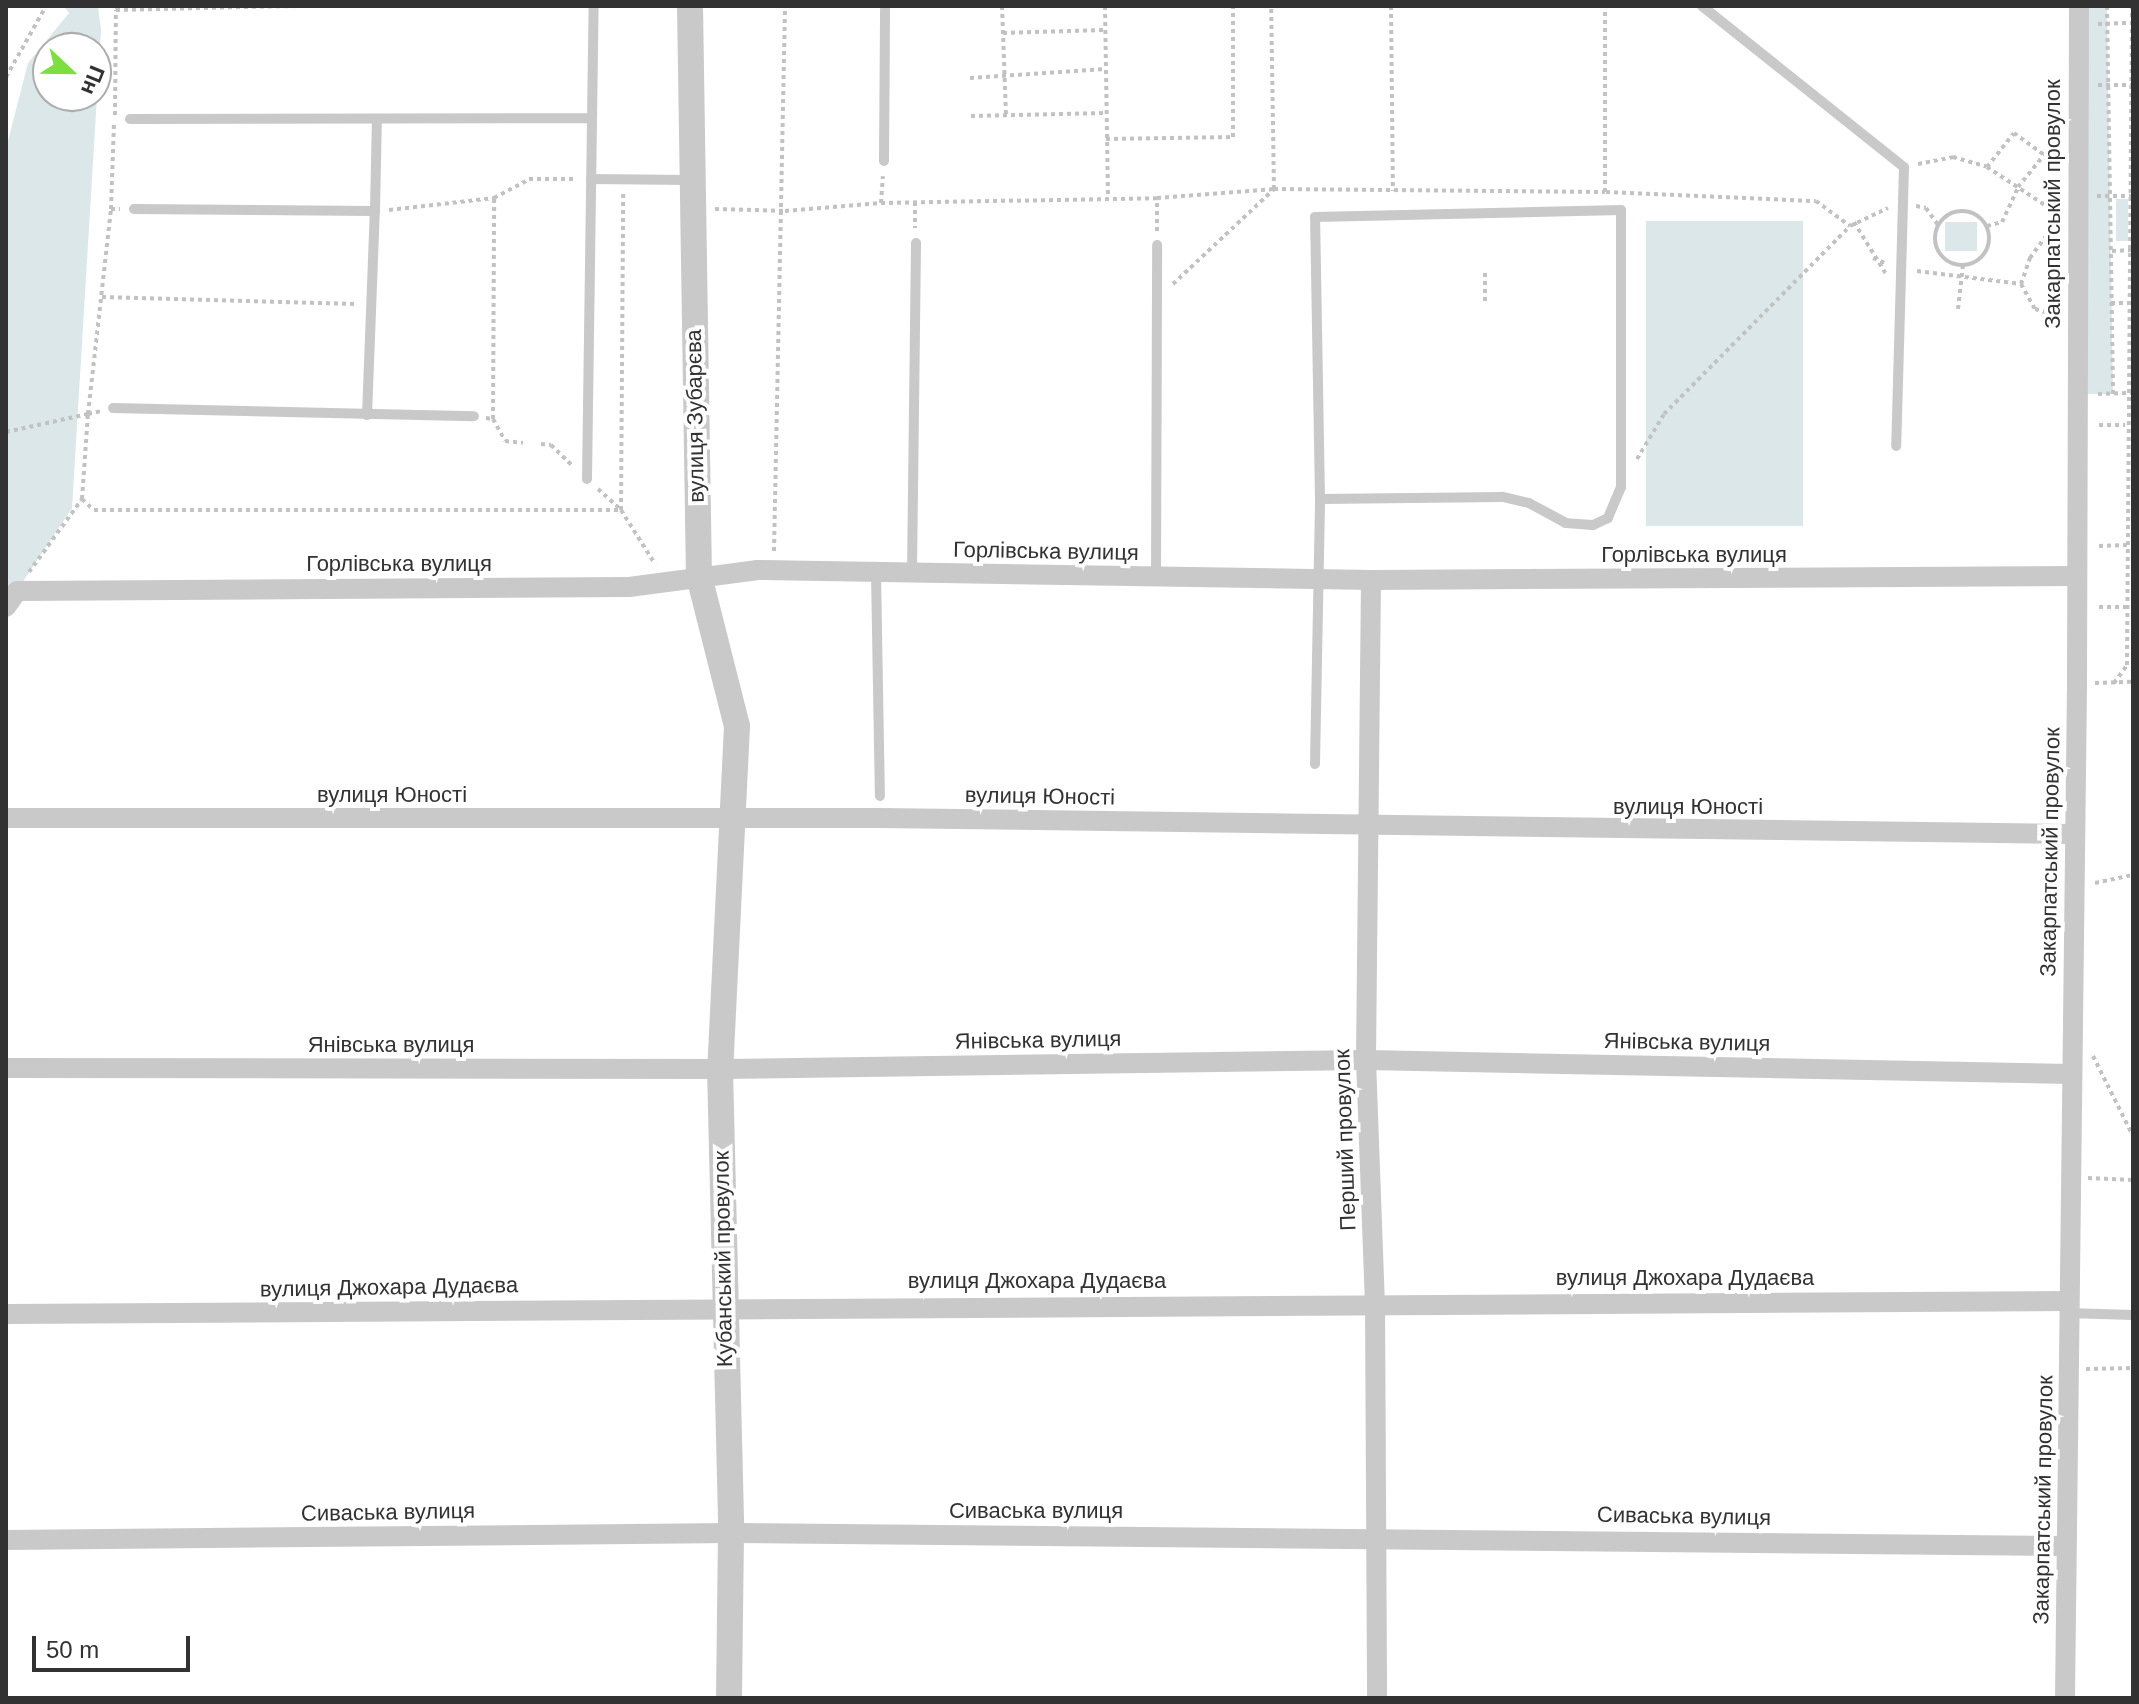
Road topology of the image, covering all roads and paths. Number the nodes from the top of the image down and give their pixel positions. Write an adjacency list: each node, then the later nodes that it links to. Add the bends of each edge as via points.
1 (46, 6): 24 (path)
2 (297, 6): 16 (path)
3 (594, 6): 34 (lane)
4 (690, 6): 45 (street, вулиця Зубарєва)
5 (785, 6): 63 (path)
6 (885, 6): 39 (lane)
7 (1002, 6): 21 (path)
8 (1105, 6): 20 (path)
9 (1233, 6): 37 (path, via 1233,137)
10 (1271, 6): 47 (path)
11 (1391, 6): 48 (path)
12 (1605, 6): 49 (path)
13 (1702, 6): 40 (lane)
14 (2107, 6): 19 (path)
15 (2132, 6): 18 (path)
16 (118, 8): 33 (path)
17 (2078, 15): 19 (path); 26 (street, Закарпатський провулок)
18 (2132, 23): 19 (path); 28 (path)
19 (2107, 24): 27 (path)
20 (1105, 30): 21 (path); 22 (path)
21 (1003, 33): 23 (path)
22 (1105, 69): 23 (path); 29 (path)
23 (1003, 74): 25 (path); 30 (path)
24 (6, 77)
25 (970, 78)
26 (2078, 84): 27 (path); 32 (street, Закарпатський провулок)
27 (2108, 85): 28 (path); 51 (path)
28 (2131, 85): 42 (path)
29 (1106, 113): 30 (path); 37 (path)
30 (1006, 115): 31 (path)
31 (971, 116)
32 (2078, 117): 38 (path); 50 (street, Закарпатський провулок)
33 (114, 118): 35 (path); 59 (path)
34 (592, 118): 36 (lane); 43 (lane)
35 (130, 119): 36 (lane)
36 (377, 119): 62 (lane)
37 (1106, 139): 54 (path)
38 (2044, 155): 41 (path, via 2014,133); 46 (path)
39 (884, 161): 57 (path)
40 (1904, 167): 41 (path, via 1953,157); 58 (lane)
41 (1987, 167): 46 (path)
42 (2132, 171): 52 (path)
43 (591, 179): 44 (lane); 53 (path, via 529,179); 101 (lane)
44 (623, 180): 45 (lane); 105 (path)
45 (690, 180): 112 (street, вулиця Зубарєва)
46 (2018, 187): 64 (path); 67 (path, via 2002,222)
47 (1274, 189): 48 (path); 55 (path); 79 (path)
48 (1393, 191): 49 (path)
49 (1605, 192): 65 (path, via 1816,201)
50 (2078, 196): 51 (path); 64 (street, Закарпатський провулок)
51 (2110, 196): 52 (path); 70 (path)
52 (2131, 196): 71 (path)
53 (494, 198): 62 (path); 93 (path)
54 (1108, 198): 55 (path); 56 (path)
55 (1157, 198): 69 (path)
56 (915, 202): 57 (path); 68 (path)
57 (881, 203): 63 (path)
58 (1902, 203): 65 (path); 66 (path, via 1926,208); 74 (lane)
59 (111, 209): 60 (path); 78 (path)
60 (134, 209): 62 (lane)
61 (712, 209): 63 (path)
62 (375, 211): 83 (lane)
63 (785, 211): 109 (path, via 777,540 772,558)
64 (2069, 221): 77 (path, via 2030,258); 85 (street, Закарпатський провулок)
65 (1852, 224): 72 (path); 102 (path, via 1664,414)
66 (1938, 225): 67 (path, via 1947,215 1965,210); 73 (path, via 1940,255)
67 (1987, 226): 73 (path, via 1985,253)
68 (916, 243): 110 (lane)
69 (1157, 245): 79 (lane)
70 (2111, 251): 71 (path); 81 (path)
71 (2133, 251): 82 (path)
72 (1873, 258)
73 (1963, 265): 76 (path)
74 (1901, 268): 76 (path); 100 (lane)
75 (1485, 270): 80 (path)
76 (1962, 279): 77 (path); 84 (path)
77 (2021, 284): 85 (path, via 2035,309)
78 (101, 297): 83 (path); 90 (path)
79 (1157, 299): 114 (lane)
80 (1485, 301)
81 (2111, 303): 82 (path); 88 (path)
82 (2132, 303): 86 (path)
83 (371, 305): 91 (lane)
84 (1958, 309)
85 (2077, 320): 87 (street, Закарпатський провулок)
86 (2131, 393): 88 (path); 95 (path)
87 (2075, 394): 88 (path); 113 (street, Закарпатський провулок)
88 (2113, 394)
89 (113, 408): 90 (path); 91 (lane)
90 (88, 414): 96 (path); 103 (path)
91 (367, 415): 92 (lane)
92 (474, 416): 93 (path)
93 (493, 419): 99 (path, via 505,441)
94 (2099, 425): 95 (path)
95 (2125, 425): 97 (path)
96 (6, 432)
97 (2125, 432): 98 (path); 106 (path)
98 (2133, 432)
99 (523, 443)
100 (1896, 446)
101 (587, 479)
102 (1621, 487): 104 (lane, via 1608,518 1593,525 1566,523 1529,503 1502,497); 104 (lane, via 1621,210 1315,217)
103 (82, 499): 105 (path, via 94,510); 118 (path)
104 (1320, 499): 115 (lane)
105 (621, 510): 117 (path)
106 (2126, 545): 107 (path); 108 (path); 120 (path)
107 (2133, 545)
108 (2099, 546)
109 (758, 570): 111 (street, Горлівська вулиця); 112 (street, Горлівська вулиця)
110 (912, 572): 111 (street, Горлівська вулиця); 114 (street, Горлівська вулиця)
111 (876, 573): 127 (lane)
112 (699, 576): 117 (street, Горлівська вулиця); 129 (street, вулиця Зубарєва, via 708,628 736,711)
113 (2076, 576): 116 (street, Горлівська вулиця); 125 (street, Закарпатський провулок)
114 (1156, 577): 115 (street, Горлівська вулиця)
115 (1316, 579): 116 (street, Горлівська вулиця); 126 (lane)
116 (1371, 580): 130 (street, Перший провулок)
117 (667, 584): 118 (street, Горлівська вулиця)
118 (11, 599)
119 (2099, 607): 120 (path)
120 (2126, 607): 121 (path); 122 (path)
121 (2133, 607)
122 (2130, 664): 124 (path)
123 (2133, 682): 124 (path)
124 (2114, 683): 125 (path)
125 (2077, 684): 131 (street, Закарпатський провулок)
126 (1315, 764)
127 (880, 796)
128 (6, 818): 129 (street, вулиця Юності)
129 (732, 820): 130 (street, вулиця Юності); 137 (street, Кубанський провулок)
130 (1369, 828): 131 (street, вулиця Юності); 135 (street, Перший провулок)
131 (2073, 834): 133 (street, Закарпатський провулок)
132 (2133, 875): 133 (path)
133 (2073, 887): 134 (street, Закарпатський провулок)
134 (2071, 1020): 138 (street, Закарпатський провулок); 139 (path)
135 (1366, 1060): 137 (street, Янівська вулиця); 138 (street, Янівська вулиця); 142 (street, Перший провулок)
136 (6, 1068): 137 (street, Янівська вулиця)
137 (720, 1069): 144 (street, Кубанський провулок)
138 (2071, 1074): 140 (street, Закарпатський провулок)
139 (2133, 1136)
140 (2070, 1177): 141 (path); 143 (street, Закарпатський провулок)
141 (2133, 1180)
142 (1375, 1302): 143 (street, вулиця Джохара Дудаєва); 144 (street, вулиця Джохара Дудаєва); 150 (street, Перший провулок)
143 (2068, 1307): 146 (lane); 148 (street, Закарпатський провулок)
144 (723, 1308): 145 (street, вулиця Джохара Дудаєва); 149 (street, Кубанський провулок)
145 (6, 1314)
146 (2133, 1315)
147 (2133, 1368): 148 (path)
148 (2068, 1369): 152 (street, Закарпатський провулок)
149 (731, 1533): 150 (street, Сиваська вулиця); 151 (street, Сиваська вулиця); 153 (street, Кубанський провулок)
150 (1376, 1536): 152 (street, Сиваська вулиця); 154 (street, Перший провулок)
151 (6, 1540)
152 (2066, 1546): 155 (street, Закарпатський провулок)
153 (729, 1698)
154 (1377, 1698)
155 (2065, 1698)

